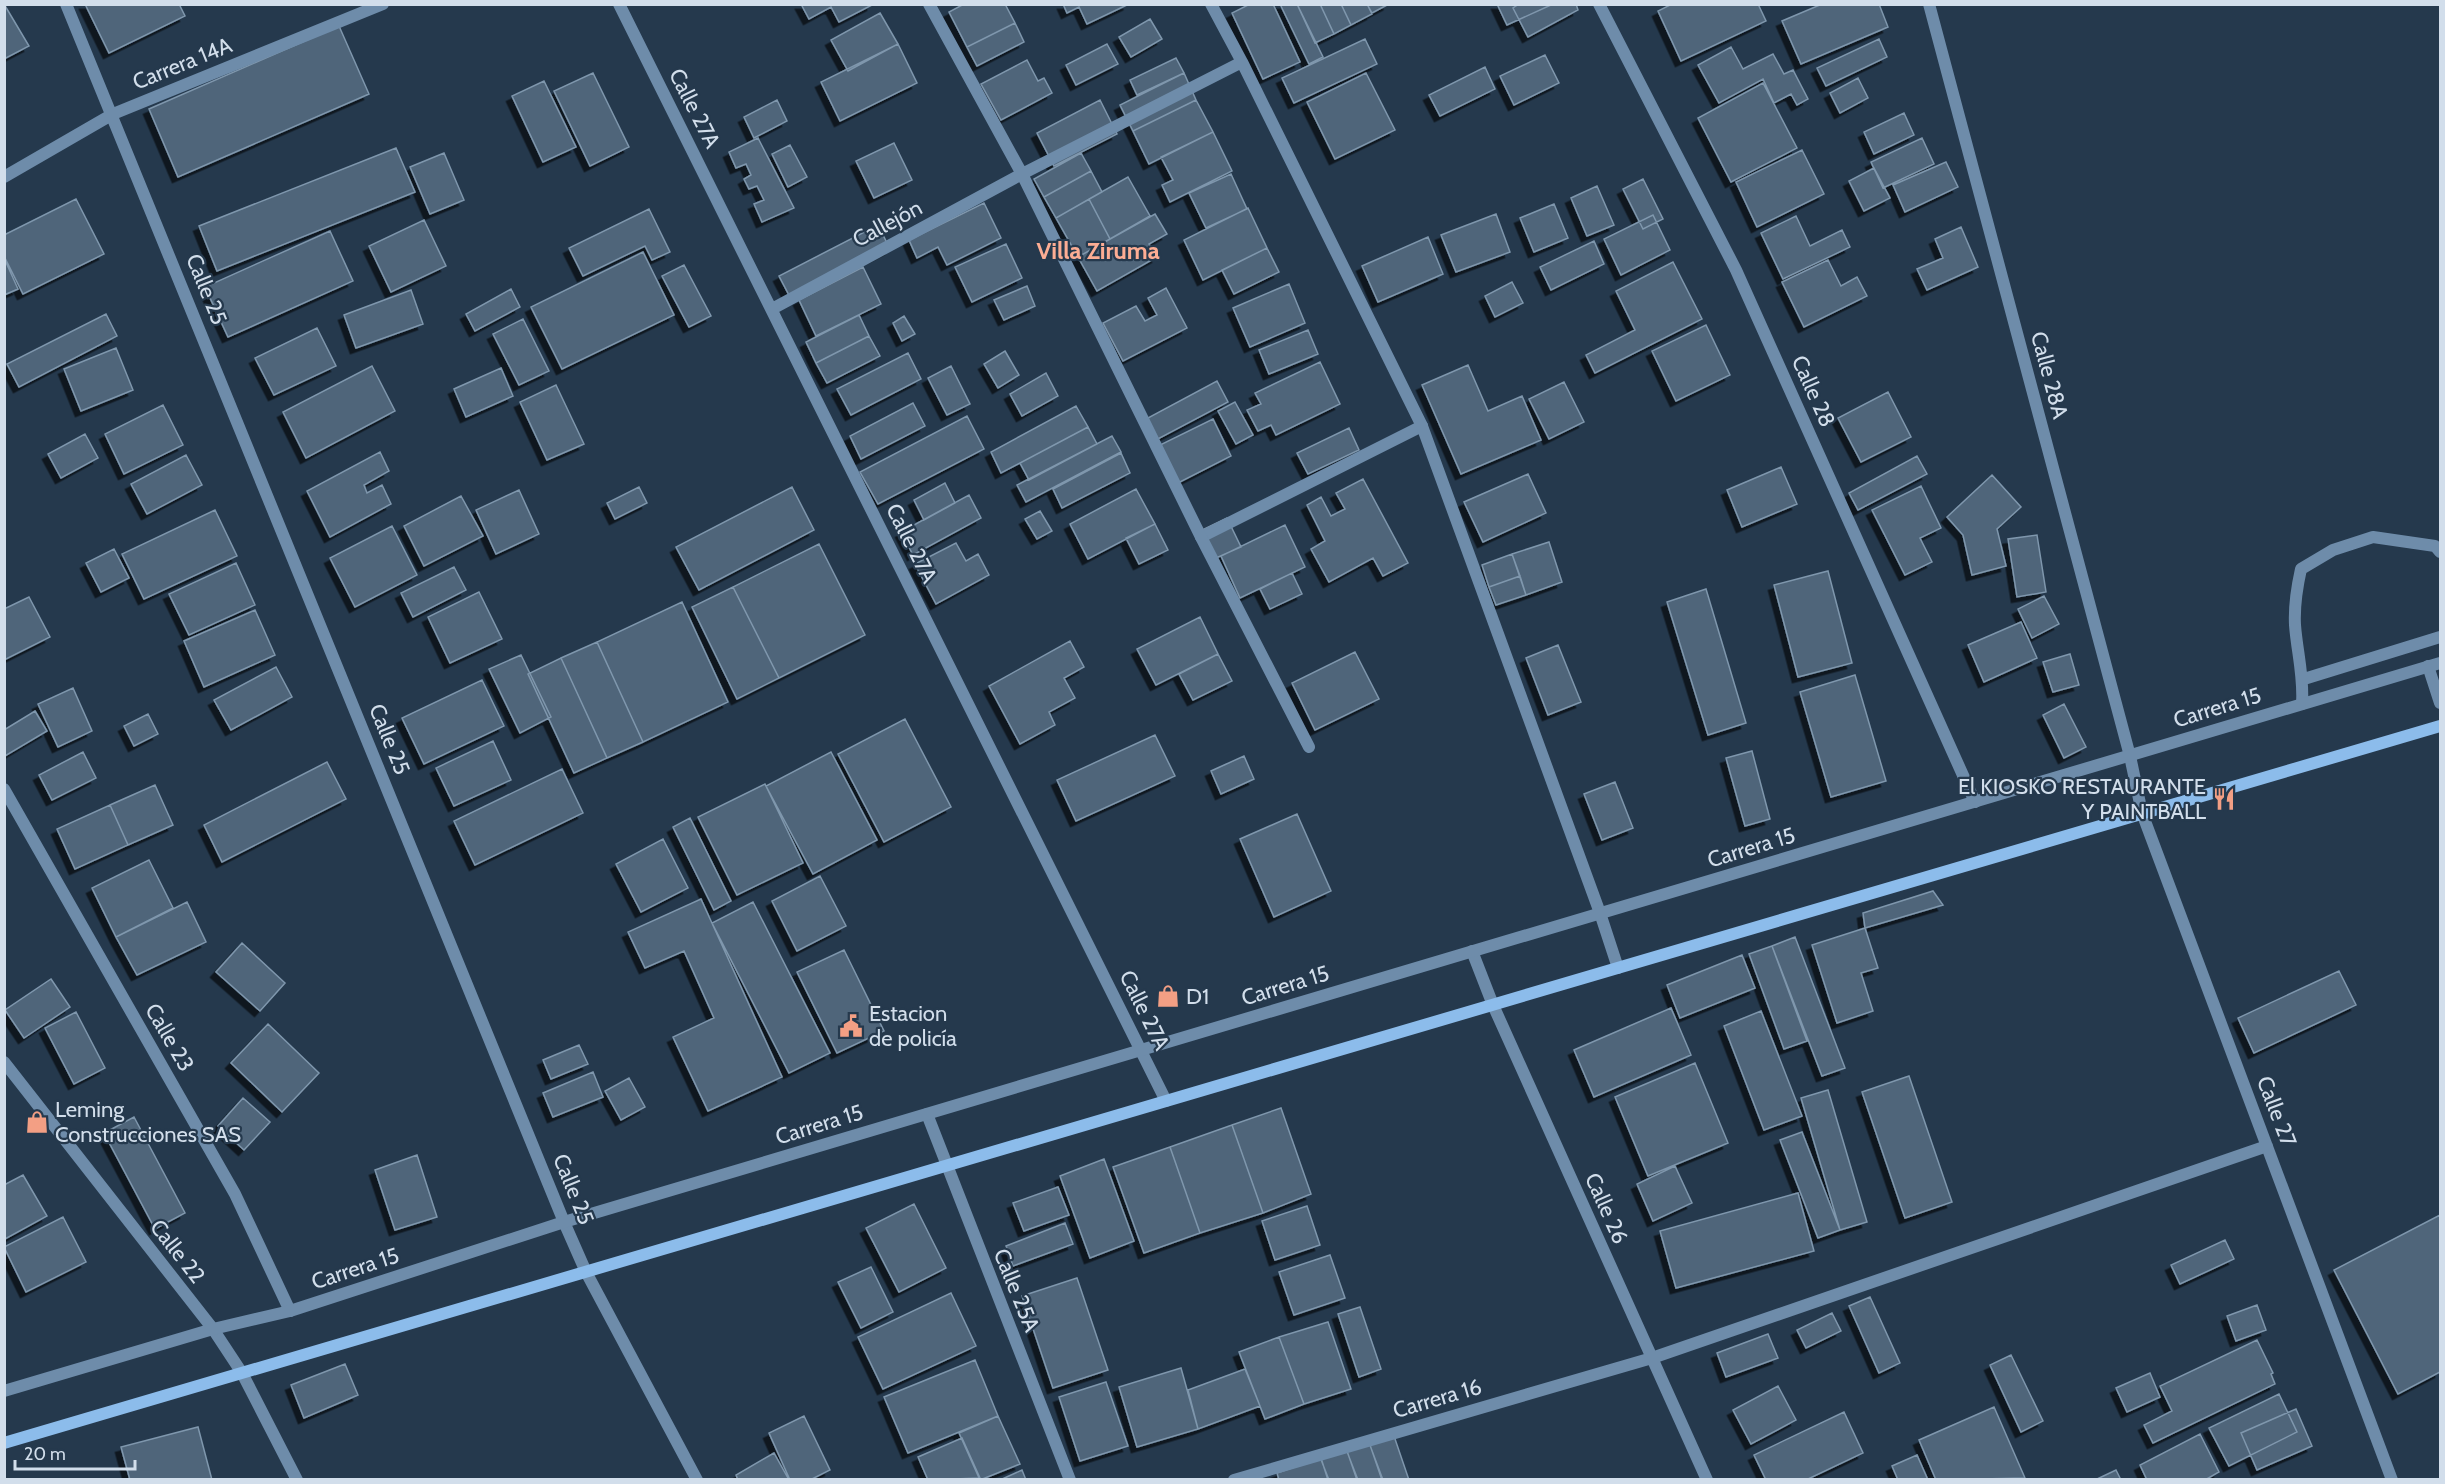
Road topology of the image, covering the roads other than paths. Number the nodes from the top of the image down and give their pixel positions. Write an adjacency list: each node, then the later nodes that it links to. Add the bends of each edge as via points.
1 (66, 4): 9 (street, Calle 25)
2 (383, 4): 9 (street, Carrera 14A)
3 (619, 4): 12 (street, Calle 27A)
4 (929, 4): 10 (street)
5 (1210, 4): 8 (street)
6 (1599, 4): 26 (street, Calle 28, via 1736,270)
7 (1929, 4): 24 (street, Calle 28A)
8 (1242, 62): 10 (street, Callejón); 13 (street)
9 (113, 114): 11 (street, Carrera 14A); 38 (street, Calle 25)
10 (1022, 174): 12 (street, Callejón); 14 (street)
11 (4, 177)
12 (772, 309): 32 (street, Calle 27A)
13 (1422, 426): 14 (street); 28 (street)
14 (1201, 537): 23 (street)
15 (2440, 552): 19 (street, via 2434,546 2373,537 2333,550 2301,569 2295,625)
16 (2440, 637): 19 (street)
17 (2440, 663): 18 (street, Carrera 15)
18 (2428, 666): 20 (street); 21 (street, Carrera 15)
19 (2304, 679): 21 (street)
20 (2440, 703)
21 (2302, 704): 24 (street, Carrera 15)
22 (2440, 726): 27 (main road)
23 (1309, 747)
24 (2130, 756): 26 (street, Carrera 15); 27 (street, Calle 27)
25 (4, 789): 40 (street, Calle 23, via 235,1194)
26 (1975, 802): 28 (street, Carrera 15)
27 (2142, 813): 30 (main road); 36 (street, Calle 27)
28 (1600, 913): 29 (street, Carrera 15); 30 (street)
29 (1472, 951): 31 (street, Calle 26); 32 (street, Carrera 15)
30 (1618, 968): 31 (main road)
31 (1492, 1005): 34 (main road); 42 (street, Calle 26)
32 (1142, 1050): 34 (street, Calle 27A); 35 (street, Carrera 15)
33 (4, 1062): 41 (street, Calle 22)
34 (1166, 1101): 37 (main road)
35 (927, 1114): 37 (street, Calle 25A); 38 (street, Carrera 15)
36 (2267, 1146): 42 (street, Carrera 16); 52 (street, Calle 27)
37 (945, 1166): 39 (main road); 49 (street, Calle 25A)
38 (564, 1222): 39 (street, Calle 25); 40 (street, Carrera 15)
39 (586, 1272): 43 (main road); 48 (street, Calle 25)
40 (290, 1311): 41 (street, Carrera 15)
41 (213, 1329): 43 (street, Calle 22); 44 (street, Carrera 15)
42 (1652, 1358): 46 (street, Carrera 16); 51 (street, Calle 26)
43 (242, 1373): 45 (main road); 47 (street, Calle 22)
44 (4, 1391)
45 (4, 1443)
46 (1269, 1474): 50 (street, Carrera 16)
47 (297, 1479)
48 (697, 1479)
49 (1070, 1479)
50 (1234, 1479)
51 (1707, 1479)
52 (2392, 1479)

